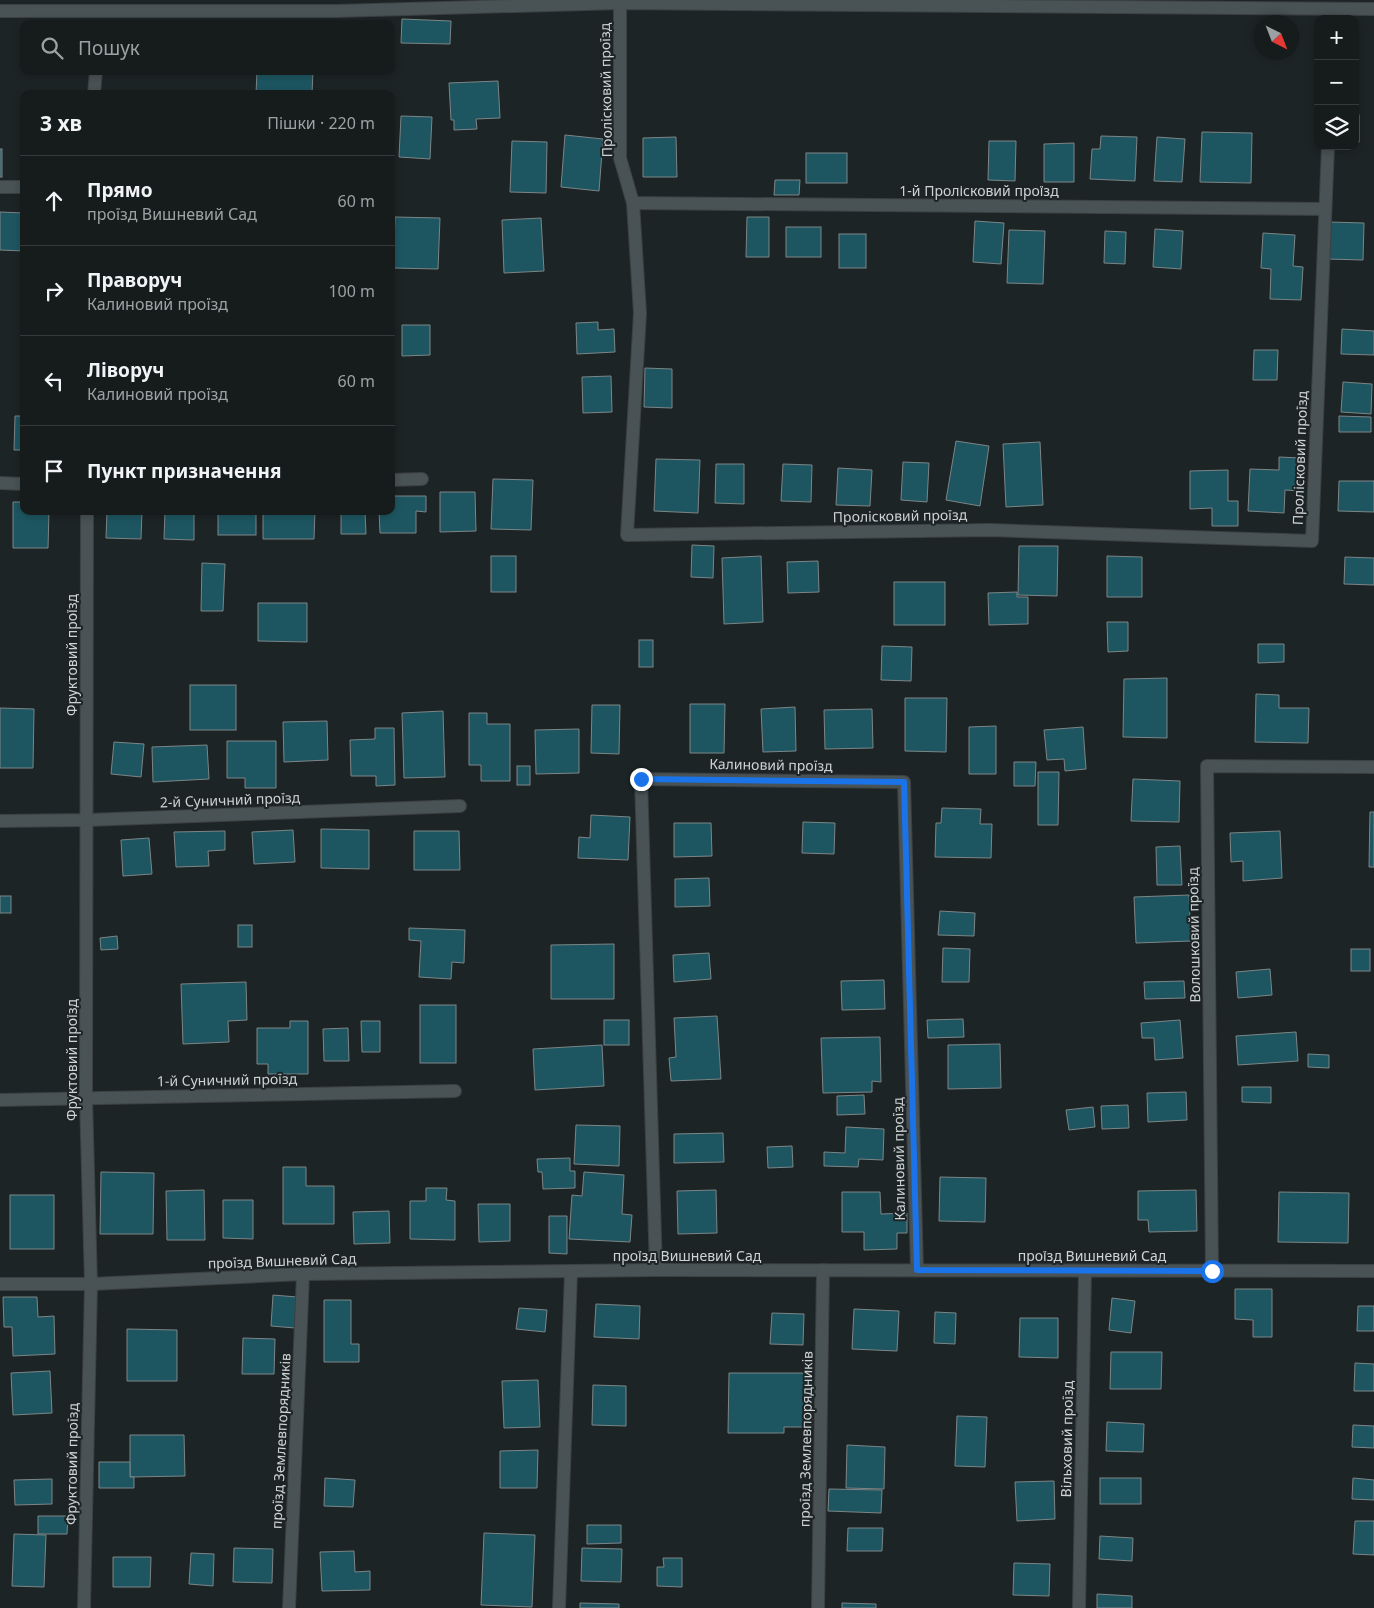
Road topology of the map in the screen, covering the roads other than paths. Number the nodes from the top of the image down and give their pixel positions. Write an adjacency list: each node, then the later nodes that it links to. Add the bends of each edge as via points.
1 (620, 3): 2 (street); 3 (street); 12 (street, Пролісковий проїзд, via 620,158)
2 (337, 6): 6 (street)
3 (1334, 9): 4 (street)
4 (1374, 9)
5 (0, 11): 6 (street)
6 (101, 18)
7 (96, 75): 8 (street)
8 (94, 90)
9 (1328, 150): 13 (street, Пролісковий проїзд)
10 (0, 187): 11 (street)
11 (20, 187)
12 (633, 203): 13 (street, 1-й Пролісковий проїзд); 13 (street, Пролісковий проїзд, via 640,313 627,535 990,530 1312,541)
13 (1325, 210)
14 (422, 479): 15 (street)
15 (395, 480)
16 (0, 483): 17 (street)
17 (20, 484)
18 (88, 515): 21 (street, Фруктовий проїзд)
19 (1374, 767): 30 (street, Волошковий проїзд, via 1207,766)
20 (460, 806): 21 (street, 2-й Суничний проїзд)
21 (87, 820): 22 (street, 2-й Суничний проїзд); 24 (street, Фруктовий проїзд)
22 (0, 821)
23 (455, 1091): 24 (street, 1-й Суничний проїзд)
24 (86, 1098): 25 (street, 1-й Суничний проїзд); 35 (street, Фруктовий проїзд)
25 (0, 1100)
26 (656, 1270): 27 (street, проїзд Вишневий Сад); 28 (street, Калиновий проїзд, via 641,779 904,782); 32 (street, проїзд Вишневий Сад)
27 (823, 1270): 28 (street, проїзд Вишневий Сад); 39 (street, проїзд Землевпорядників)
28 (917, 1270): 29 (street, проїзд Вишневий Сад)
29 (1085, 1270): 30 (street, проїзд Вишневий Сад); 40 (street, Вільховий проїзд)
30 (1212, 1271): 31 (street, проїзд Вишневий Сад)
31 (1374, 1271)
32 (571, 1272): 33 (street, проїзд Вишневий Сад); 38 (street)
33 (303, 1274): 35 (street, проїзд Вишневий Сад); 37 (street, проїзд Землевпорядників)
34 (0, 1284): 35 (street, проїзд Вишневий Сад)
35 (91, 1284): 36 (street, Фруктовий проїзд)
36 (84, 1608)
37 (289, 1608)
38 (559, 1608)
39 (818, 1608)
40 (1079, 1608)

